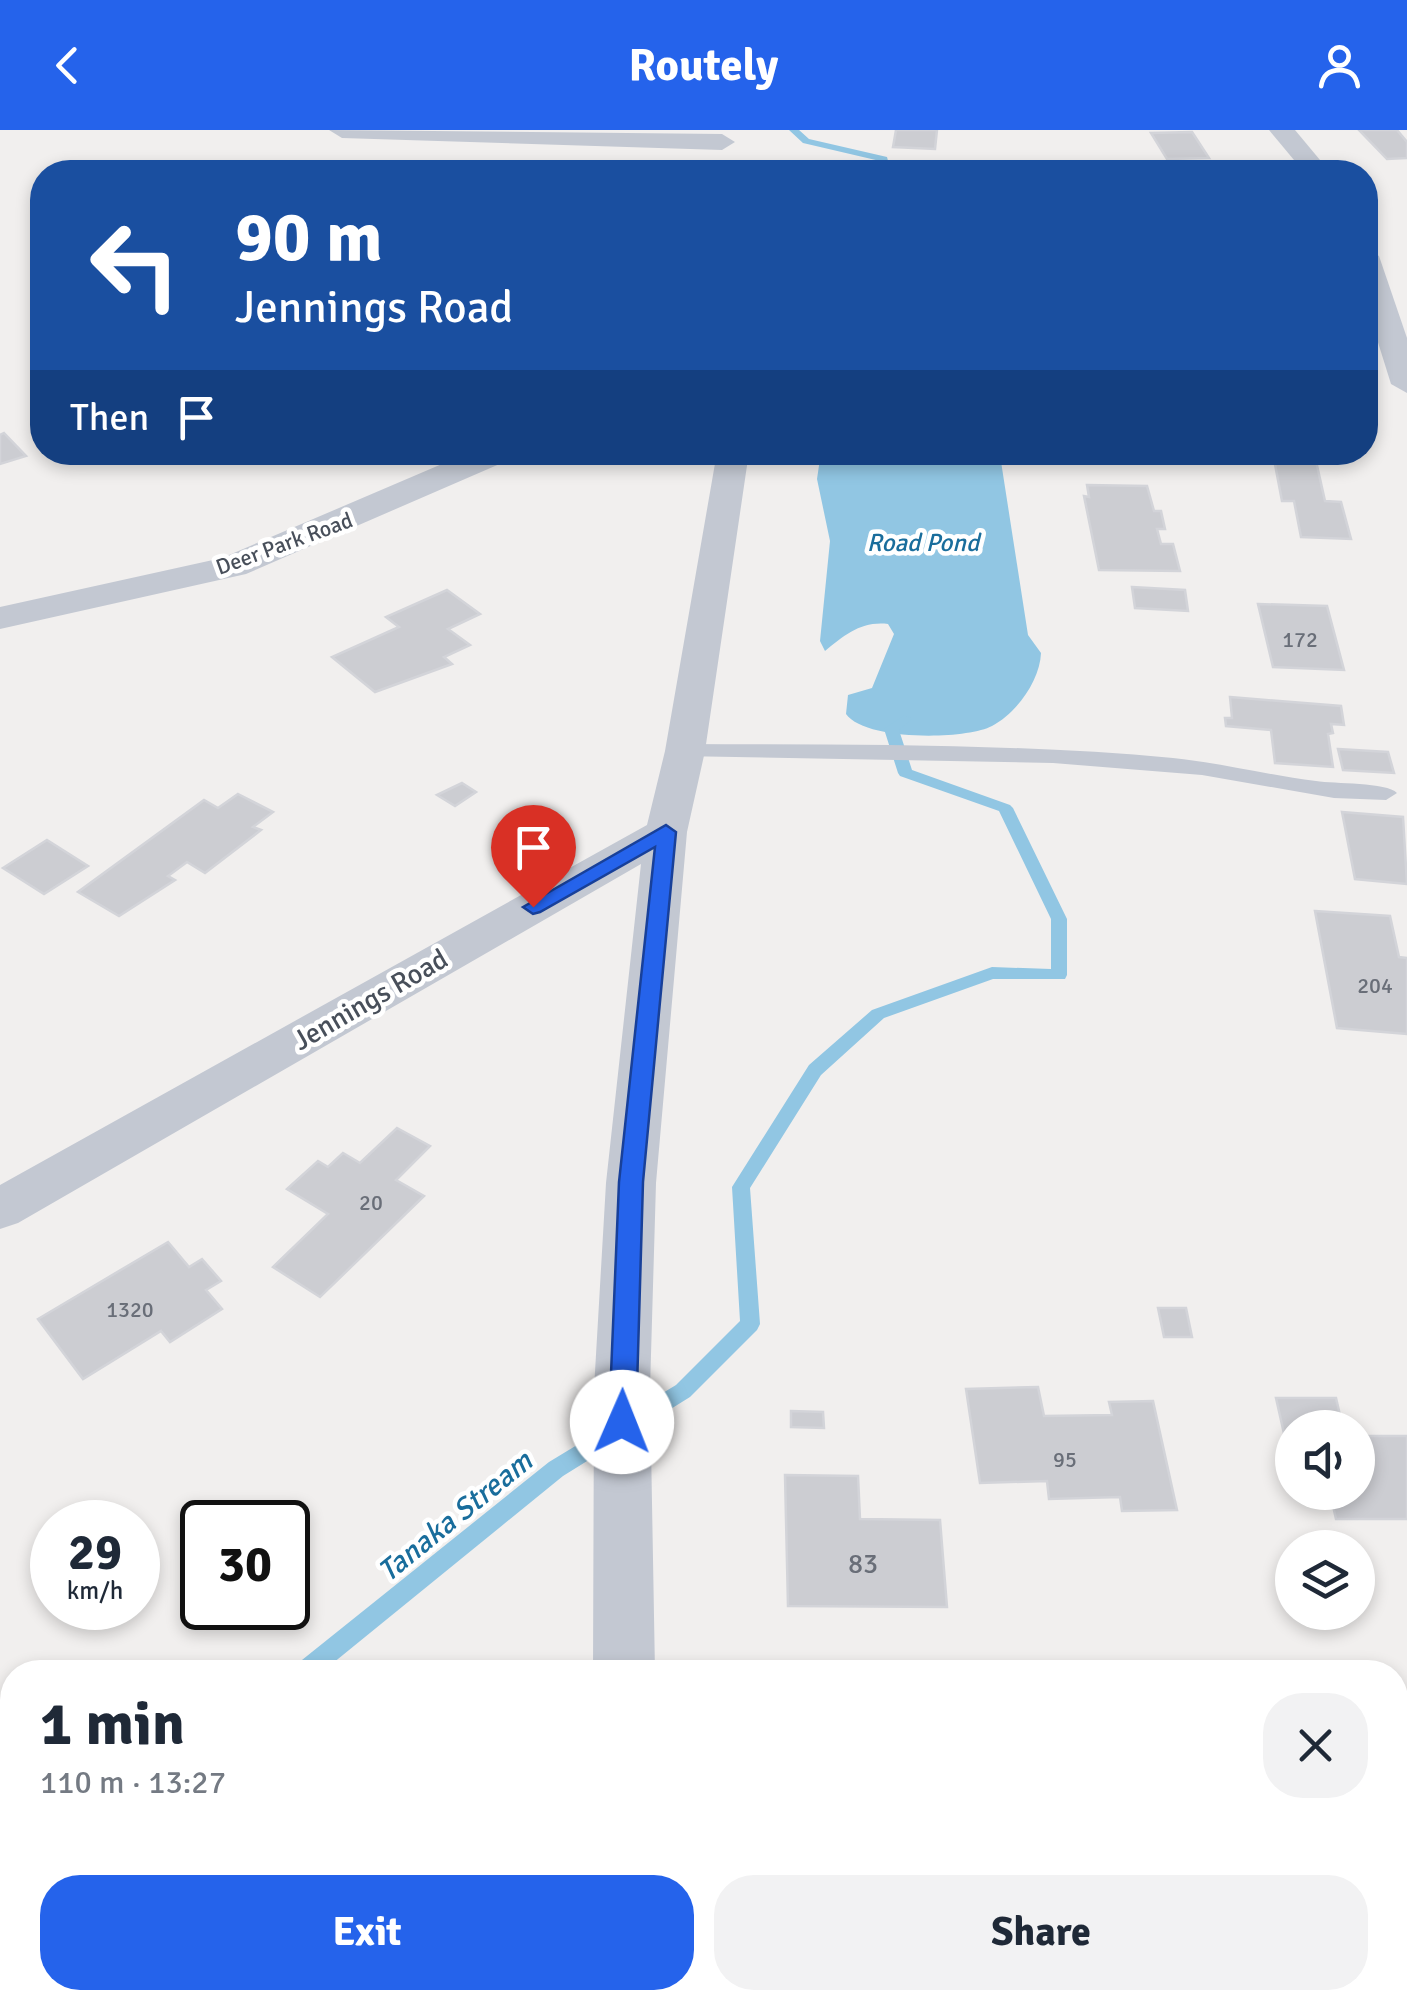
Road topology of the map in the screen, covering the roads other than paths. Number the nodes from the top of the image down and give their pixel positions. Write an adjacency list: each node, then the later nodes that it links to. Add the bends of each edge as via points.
1 (342, 130): 3 (street)
2 (1282, 130): 4 (street)
3 (722, 146)
4 (1308, 160)
5 (1378, 296): 6 (street)
6 (1407, 384)
7 (470, 465): 9 (street, Deer Park Road, via 233,566)
8 (731, 465): 10 (street)
9 (0, 618)
10 (686, 751): 11 (lane, via 923,750 1175,765 1344,795); 12 (street)
11 (1386, 793)
12 (666, 832): 13 (street, Jennings Road); 14 (street, via 631,1182 622,1388)
13 (0, 1209)
14 (624, 1660)

